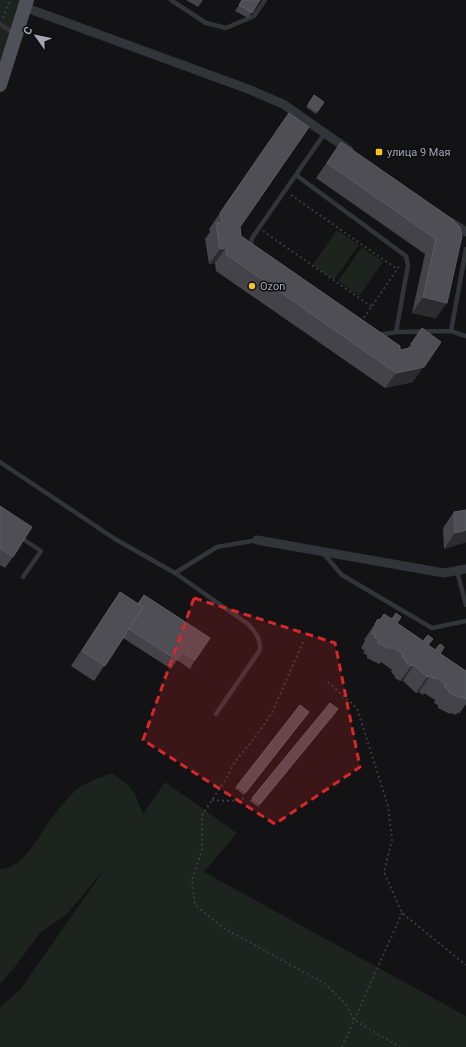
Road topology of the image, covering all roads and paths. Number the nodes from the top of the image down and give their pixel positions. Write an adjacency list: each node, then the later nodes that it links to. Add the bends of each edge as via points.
1 (10, 0): 5 (path)
2 (171, 0): 3 (lane, via 206,22 226,28 254,16)
3 (265, 0)
4 (25, 4): 6 (main road); 8 (street, via 275,100)
5 (0, 24): 6 (lane)
6 (16, 35): 7 (main road)
7 (0, 85)
8 (325, 133): 9 (street); 10 (lane)
9 (358, 156)
10 (296, 175): 11 (lane); 17 (lane)
11 (285, 191): 13 (lane); 18 (path)
12 (443, 216): 14 (street)
13 (259, 228): 16 (lane, via 251,242); 19 (path)
14 (466, 232)
15 (466, 249): 21 (lane)
16 (256, 253)
17 (406, 256): 18 (path); 22 (lane, via 408,265)
18 (397, 269): 19 (path)
19 (372, 307): 20 (path)
20 (359, 325): 22 (lane, via 373,334)
21 (451, 331): 22 (lane); 23 (lane)
22 (396, 332)
23 (466, 336)
24 (0, 462): 29 (lane, via 116,538)
25 (18, 536): 30 (lane, via 41,551)
26 (257, 540): 27 (street); 29 (lane, via 217,548)
27 (321, 551): 28 (street, via 444,573); 32 (lane, via 342,575 432,628)
28 (462, 570): 31 (lane)
29 (175, 573): 35 (lane, via 248,624 261,642 260,650)
30 (23, 577)
31 (466, 605)
32 (466, 620)
33 (303, 642): 37 (path, via 272,713 234,763)
34 (328, 682): 38 (path, via 357,708 388,806 392,840 384,872)
35 (216, 714)
36 (246, 798): 37 (path, via 230,801)
37 (212, 800): 40 (path, via 202,815 202,850 192,880 195,905 224,929 324,983 345,1002)
38 (402, 913): 39 (path); 40 (path)
39 (466, 965)
40 (354, 1020): 41 (path); 42 (path)
41 (342, 1047)
42 (400, 1047)

